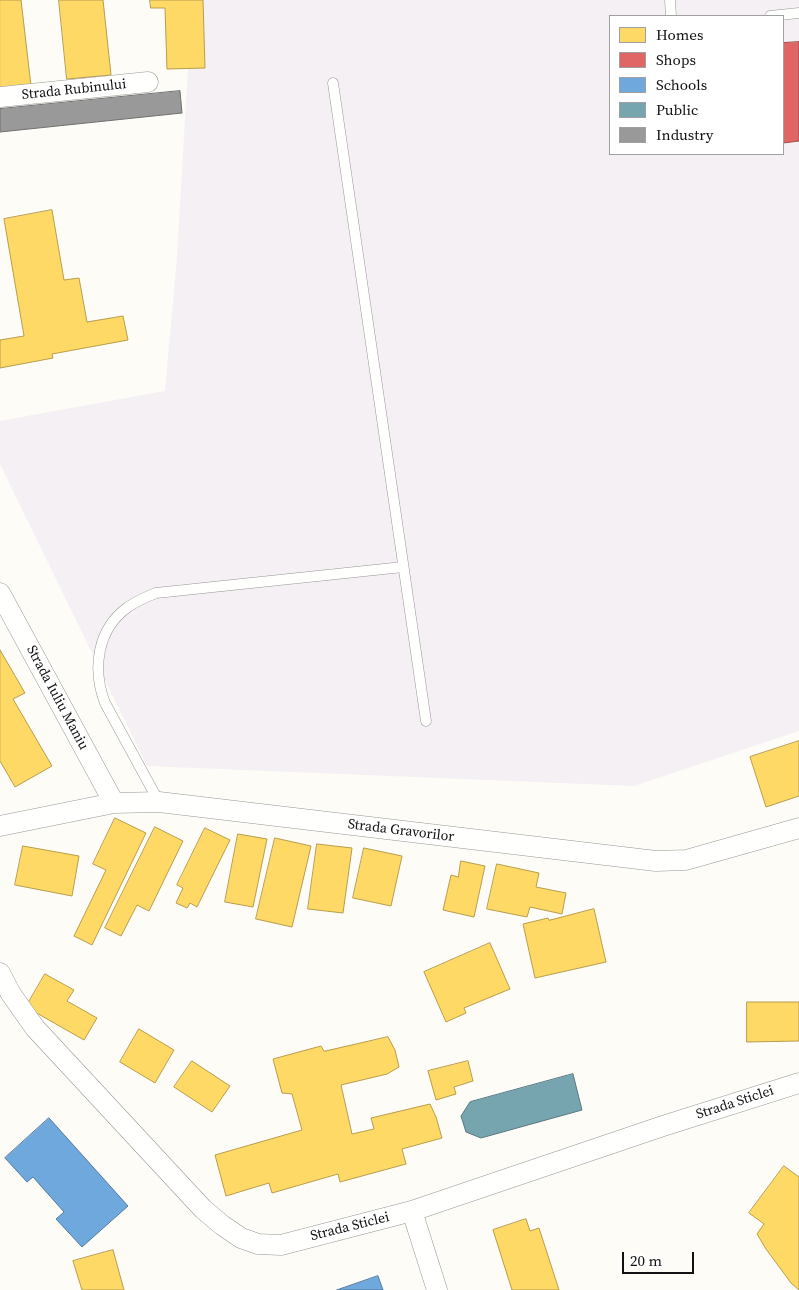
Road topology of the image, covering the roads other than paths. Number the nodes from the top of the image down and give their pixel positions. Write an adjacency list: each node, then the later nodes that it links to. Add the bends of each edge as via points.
1 (670, 0): 3 (lane)
2 (799, 13): 4 (lane)
3 (671, 15)
4 (780, 15)
5 (148, 82): 7 (street, Strada Rubinului)
6 (333, 83): 8 (lane)
7 (0, 97)
8 (403, 568): 10 (lane); 11 (lane, via 156,594 126,608 105,634 100,649 97,666 100,691)
9 (0, 593): 12 (street, Strada Iuliu Maniu)
10 (426, 721)
11 (159, 802): 12 (street, Strada Gravorilor); 14 (street, Strada Gravorilor, via 656,861 686,860)
12 (114, 803): 13 (street, Strada Gravorilor)
13 (2, 820)
14 (799, 828)
15 (0, 973): 17 (street, Strada Sticlei, via 35,1028 203,1209 241,1238 258,1244 281,1245)
16 (799, 1083): 17 (street, Strada Sticlei)
17 (412, 1211): 18 (street)
18 (437, 1290)

